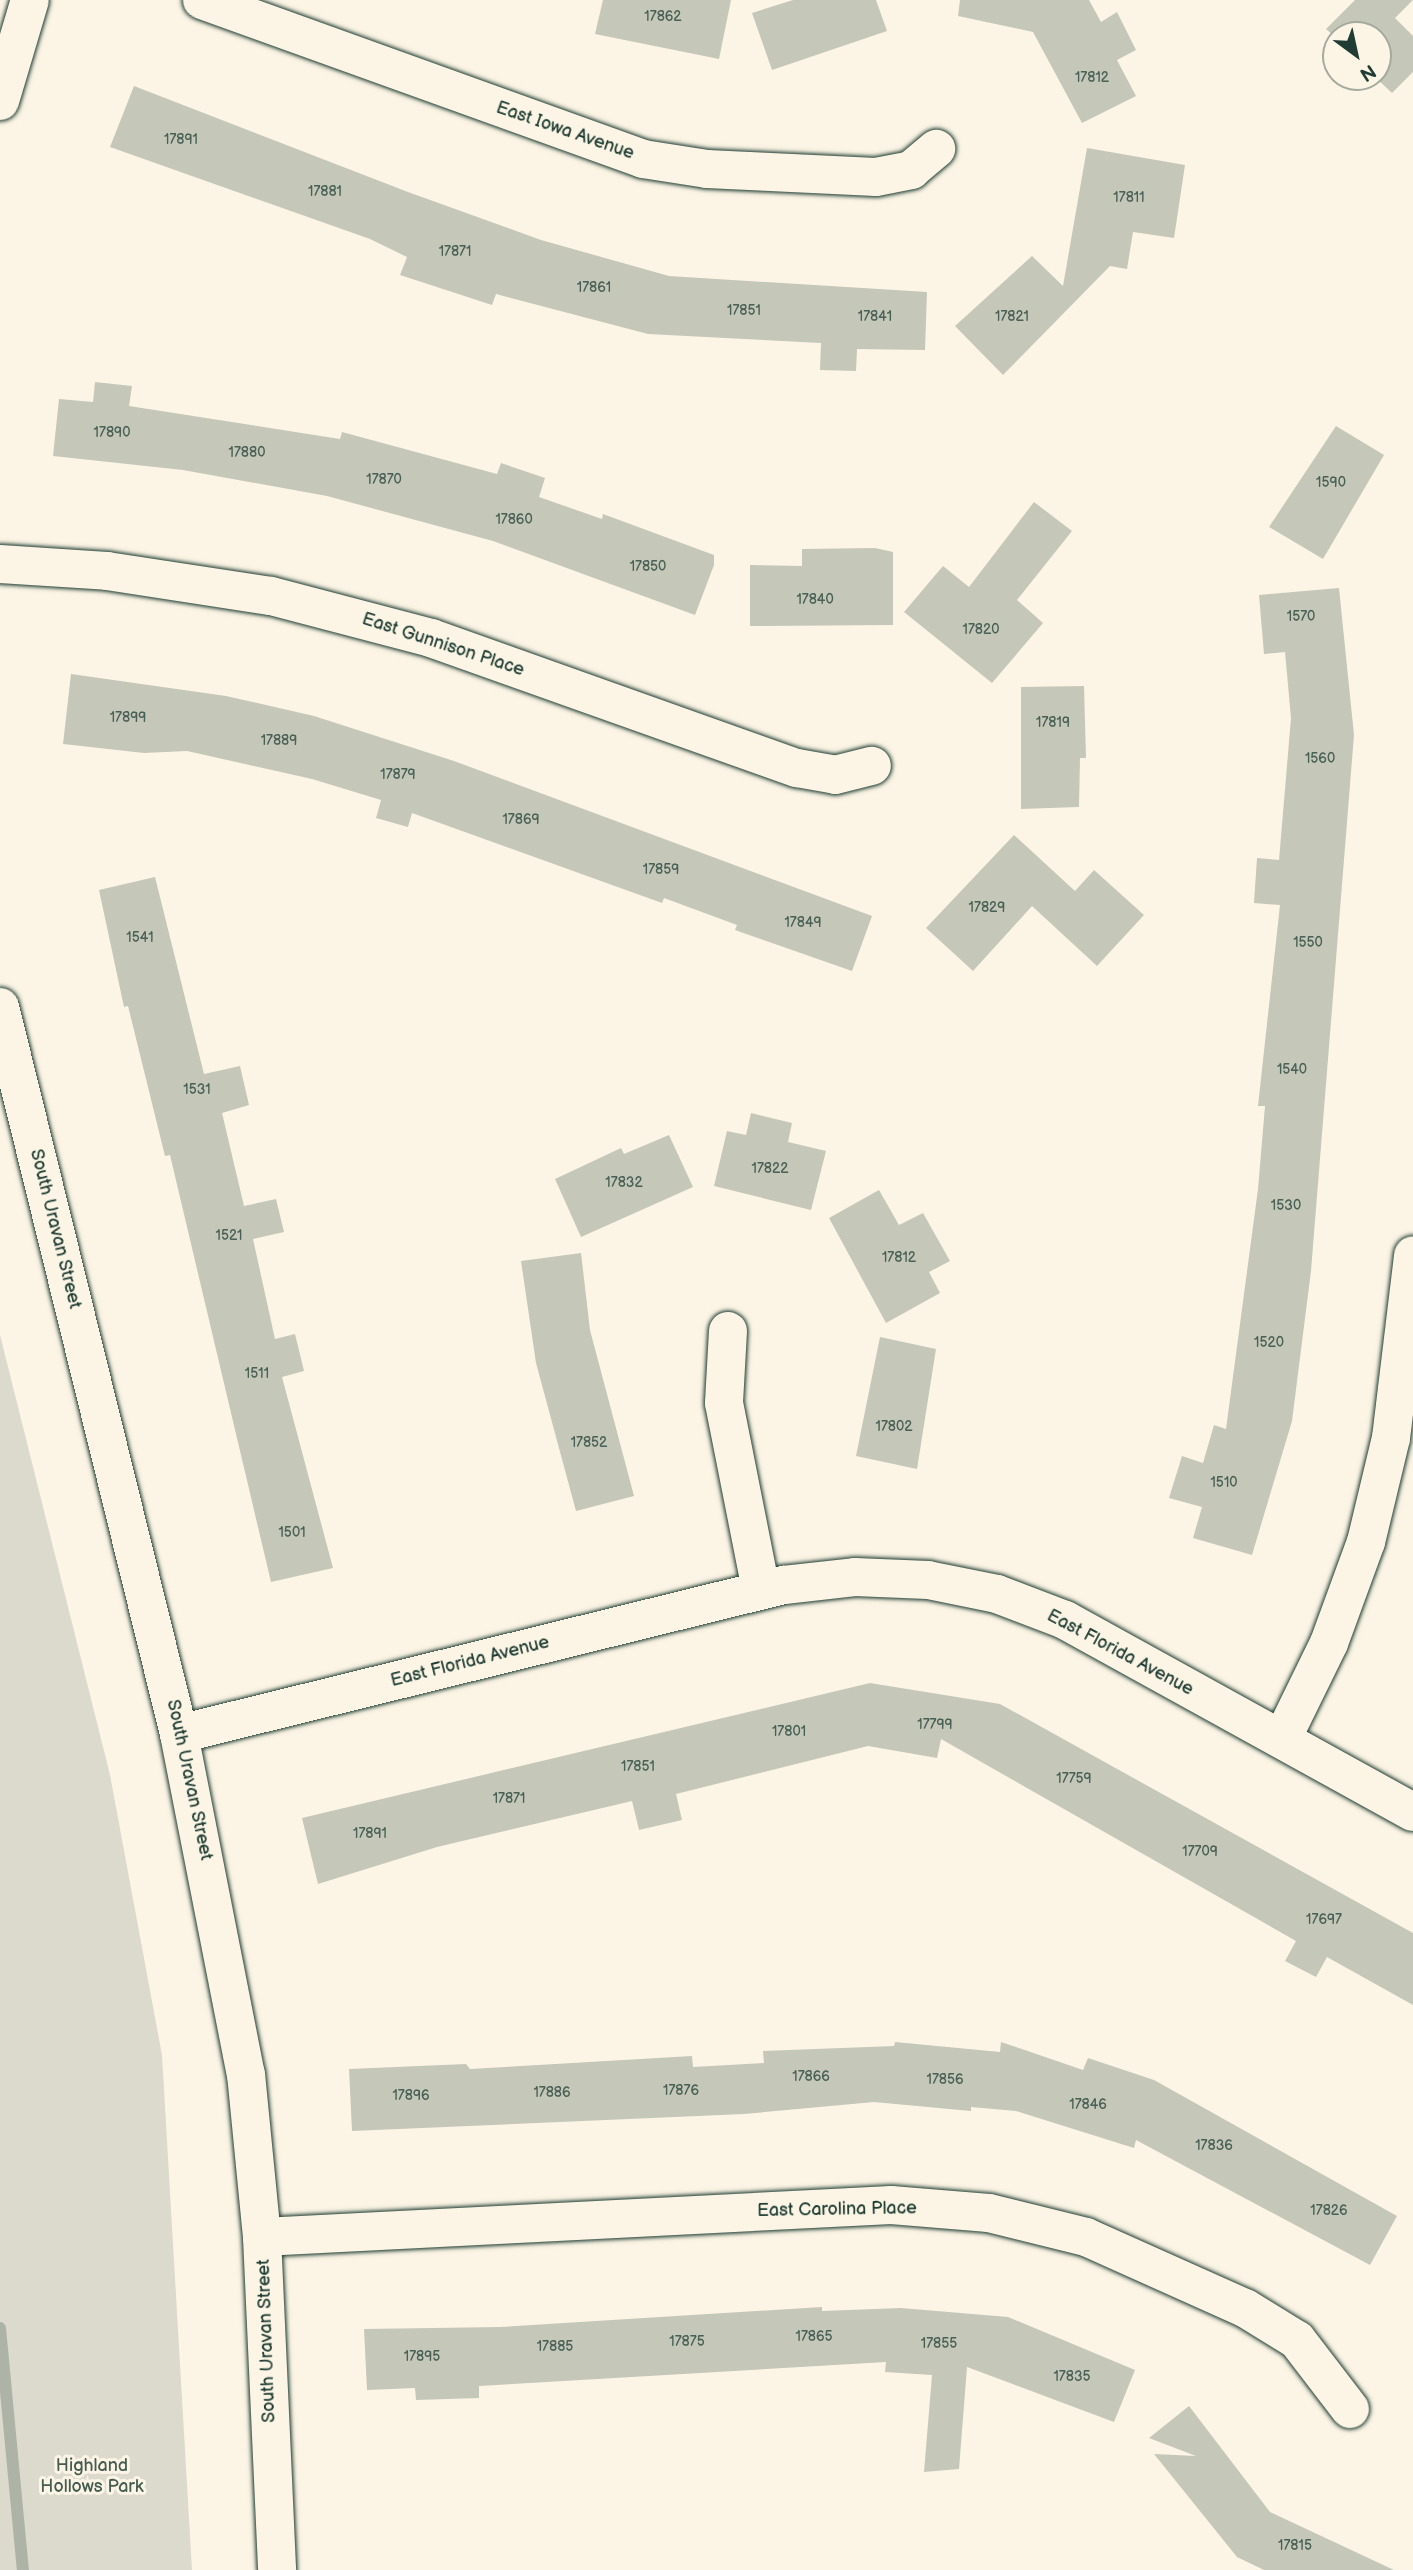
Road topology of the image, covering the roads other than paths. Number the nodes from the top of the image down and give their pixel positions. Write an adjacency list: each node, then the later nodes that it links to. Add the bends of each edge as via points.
1 (30, 0): 3 (street)
2 (202, 0): 4 (street, East Iowa Avenue, via 643,159 706,169 876,177 911,170)
3 (0, 101)
4 (936, 149)
5 (0, 564): 6 (street, East Gunnison Place, via 107,571 271,596 431,638 797,768 835,775)
6 (872, 766)
7 (0, 1007): 11 (street, South Uravan Street)
8 (1413, 1255): 12 (street, via 1391,1438 1366,1542 1329,1643)
9 (728, 1331): 10 (street, via 724,1403)
10 (761, 1590): 11 (street, East Florida Avenue); 12 (street, East Florida Avenue, via 855,1577 928,1580 997,1594 1065,1620)
11 (179, 1734): 14 (street, South Uravan Street, via 246,2074)
12 (1282, 1739): 13 (street, East Florida Avenue)
13 (1413, 1812)
14 (262, 2237): 15 (street, East Carolina Place, via 891,2205 989,2213 1086,2237 1245,2308 1297,2340); 16 (street, South Uravan Street)
15 (1350, 2409)
16 (277, 2570)

